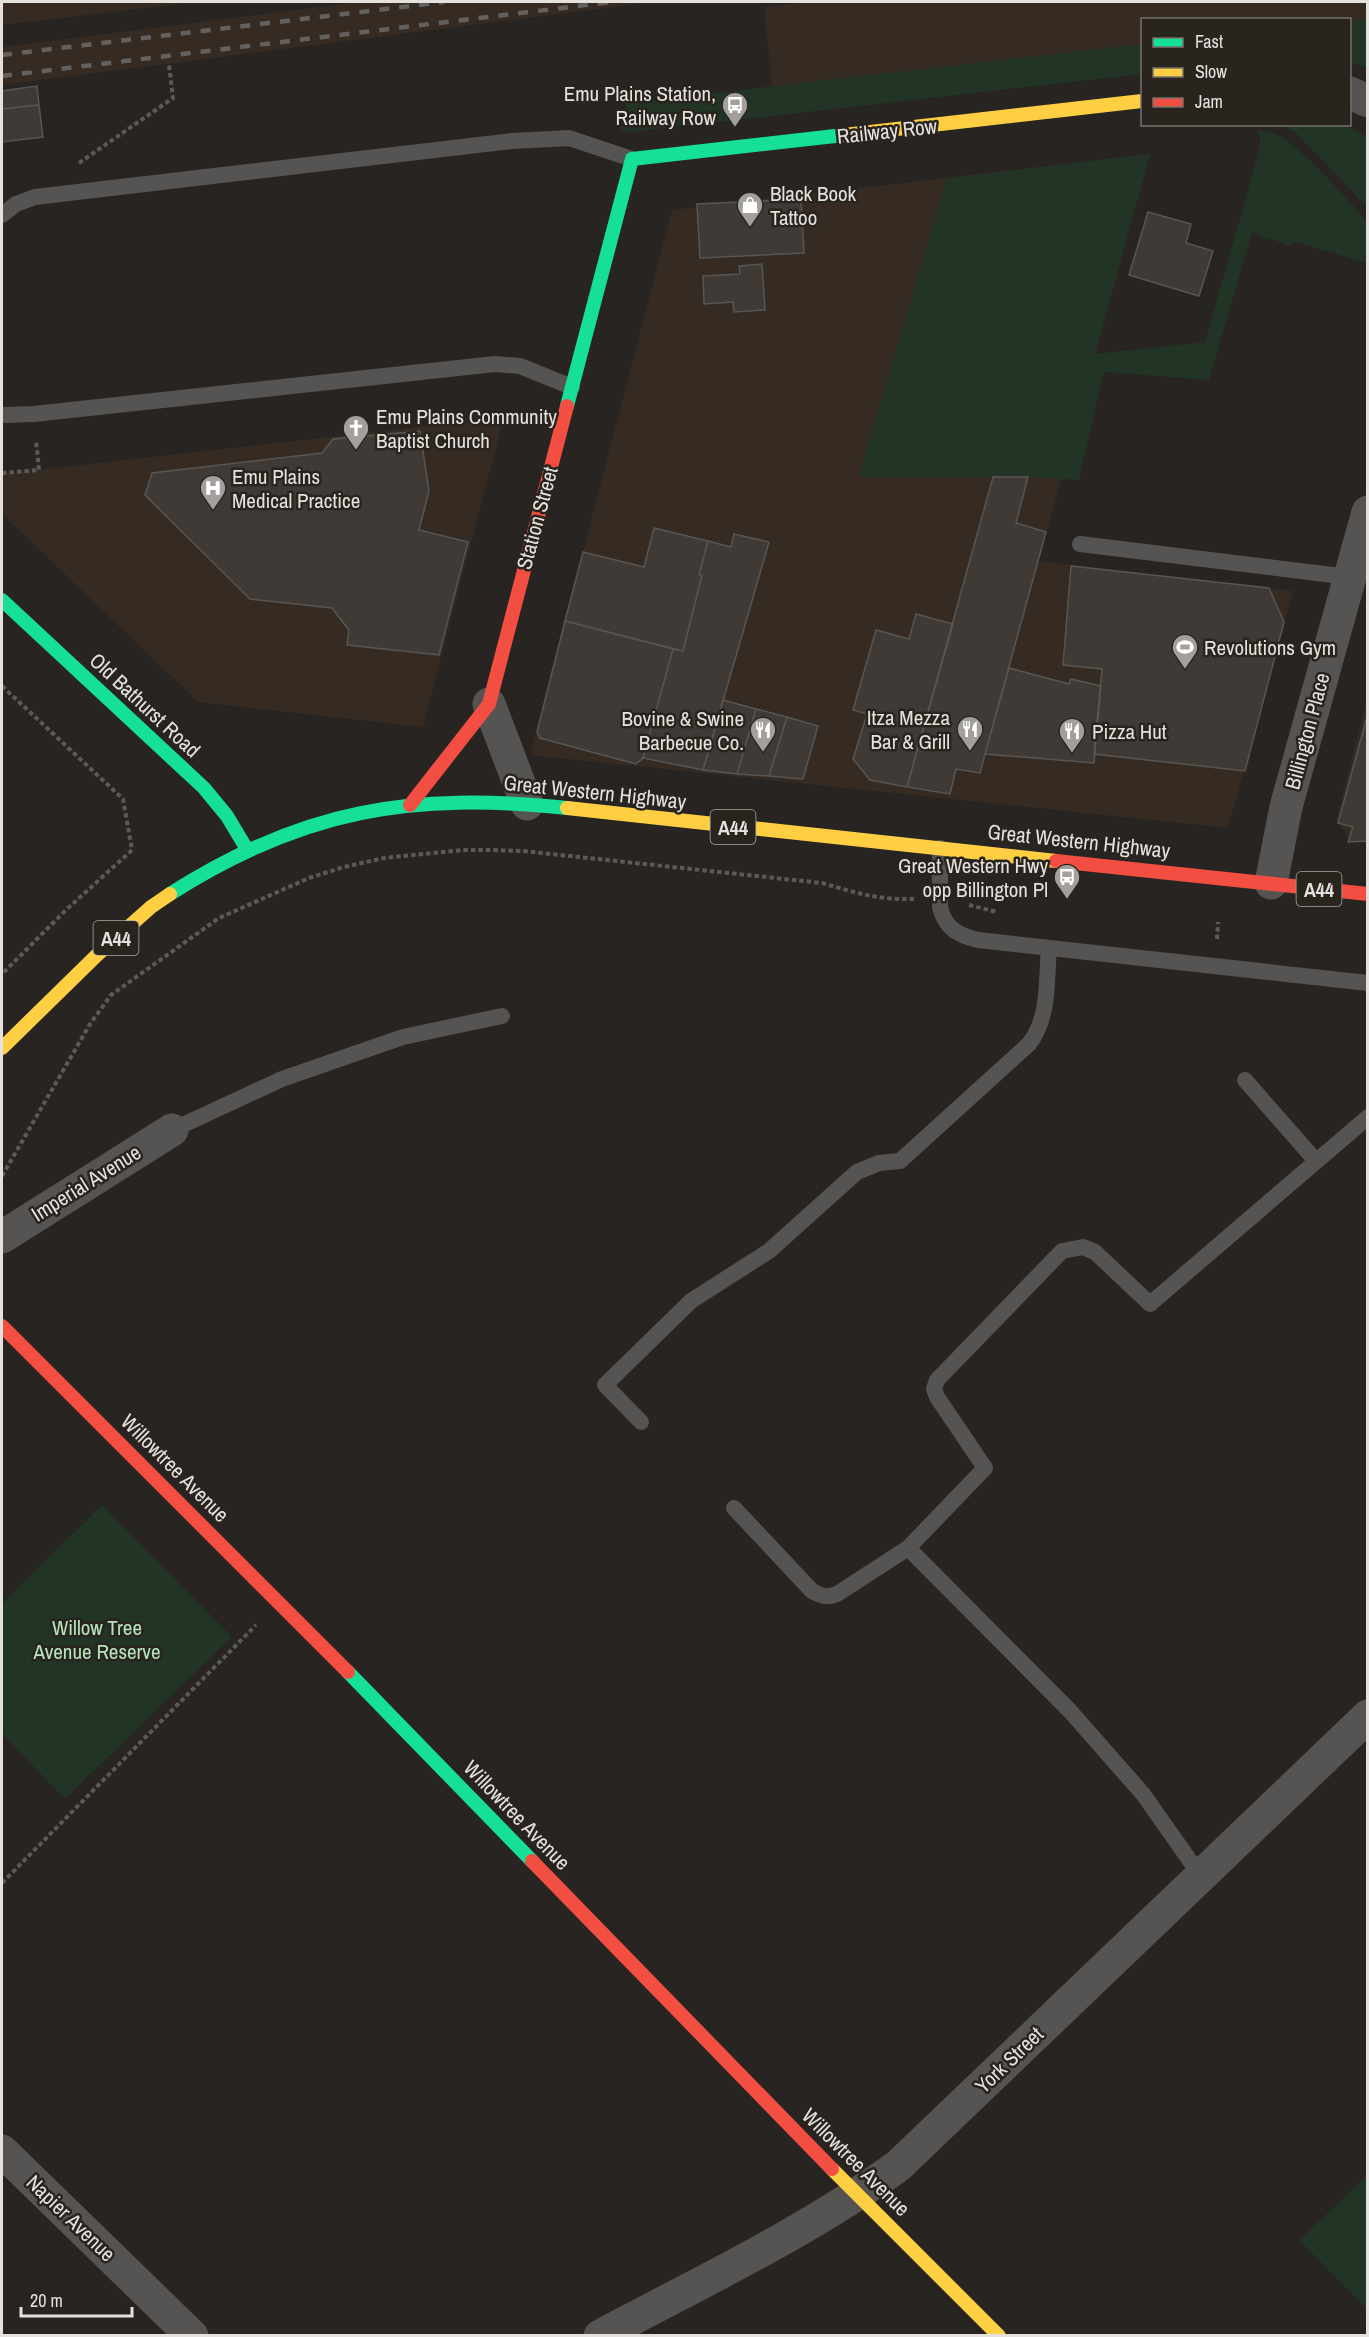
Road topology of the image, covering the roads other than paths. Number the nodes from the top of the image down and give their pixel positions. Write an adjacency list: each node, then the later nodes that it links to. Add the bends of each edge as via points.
1 (1351, 93): 3 (street)
2 (1141, 101): 4 (main road, Railway Row)
3 (1368, 101)
4 (632, 159): 5 (lane, via 569,138 512,141 35,197); 6 (main road, Station Street)
5 (2, 215)
6 (572, 387): 7 (lane, via 520,366 495,364); 12 (main road, Station Street)
7 (2, 415)
8 (1368, 512): 10 (street, Billington Place)
9 (1080, 544): 10 (lane)
10 (1349, 577): 17 (street, Billington Place, via 1286,807)
11 (2, 600): 16 (main road, Old Bathurst Road, via 204,788)
12 (489, 704): 13 (street); 14 (main road, Station Street)
13 (527, 804): 14 (main road, Great Western Highway / A44, via 476,801); 15 (main road, Great Western Highway / A44)
14 (410, 805): 16 (main road, Great Western Highway / A44, via 310,825)
15 (940, 848): 17 (main road, Great Western Highway / A44); 19 (lane, via 940,907 946,924 964,937)
16 (248, 851): 22 (main road, Great Western Highway / A44, via 163,898 105,947)
17 (1271, 883): 18 (main road, Great Western Highway / A44)
18 (1368, 894)
19 (1049, 948): 20 (lane); 29 (lane, via 1044,1010 1038,1033 1029,1044 908,1156 857,1172 769,1251 691,1301 605,1385)
20 (1368, 983)
21 (502, 1016): 25 (lane, via 403,1037 282,1079)
22 (2, 1048)
23 (1245, 1080): 26 (lane)
24 (1368, 1117): 26 (lane)
25 (172, 1130): 27 (street, Imperial Avenue)
26 (1316, 1161): 31 (lane, via 1150,1304 1095,1252 1083,1247 1062,1251 937,1380 937,1397 985,1468)
27 (2, 1237)
28 (2, 1326): 35 (main road, Willowtree Avenue, via 279,1601)
29 (641, 1422)
30 (734, 1508): 31 (lane, via 820,1596 837,1594)
31 (908, 1548): 33 (lane, via 1070,1711 1143,1794)
32 (1368, 1716): 33 (street, York Street)
33 (1200, 1875): 35 (street, York Street, via 924,2142)
34 (2, 2151): 36 (street, Napier Avenue)
35 (858, 2195): 37 (street, York Street); 38 (main road, Willowtree Avenue)
36 (192, 2336)
37 (600, 2336)
38 (999, 2336)

